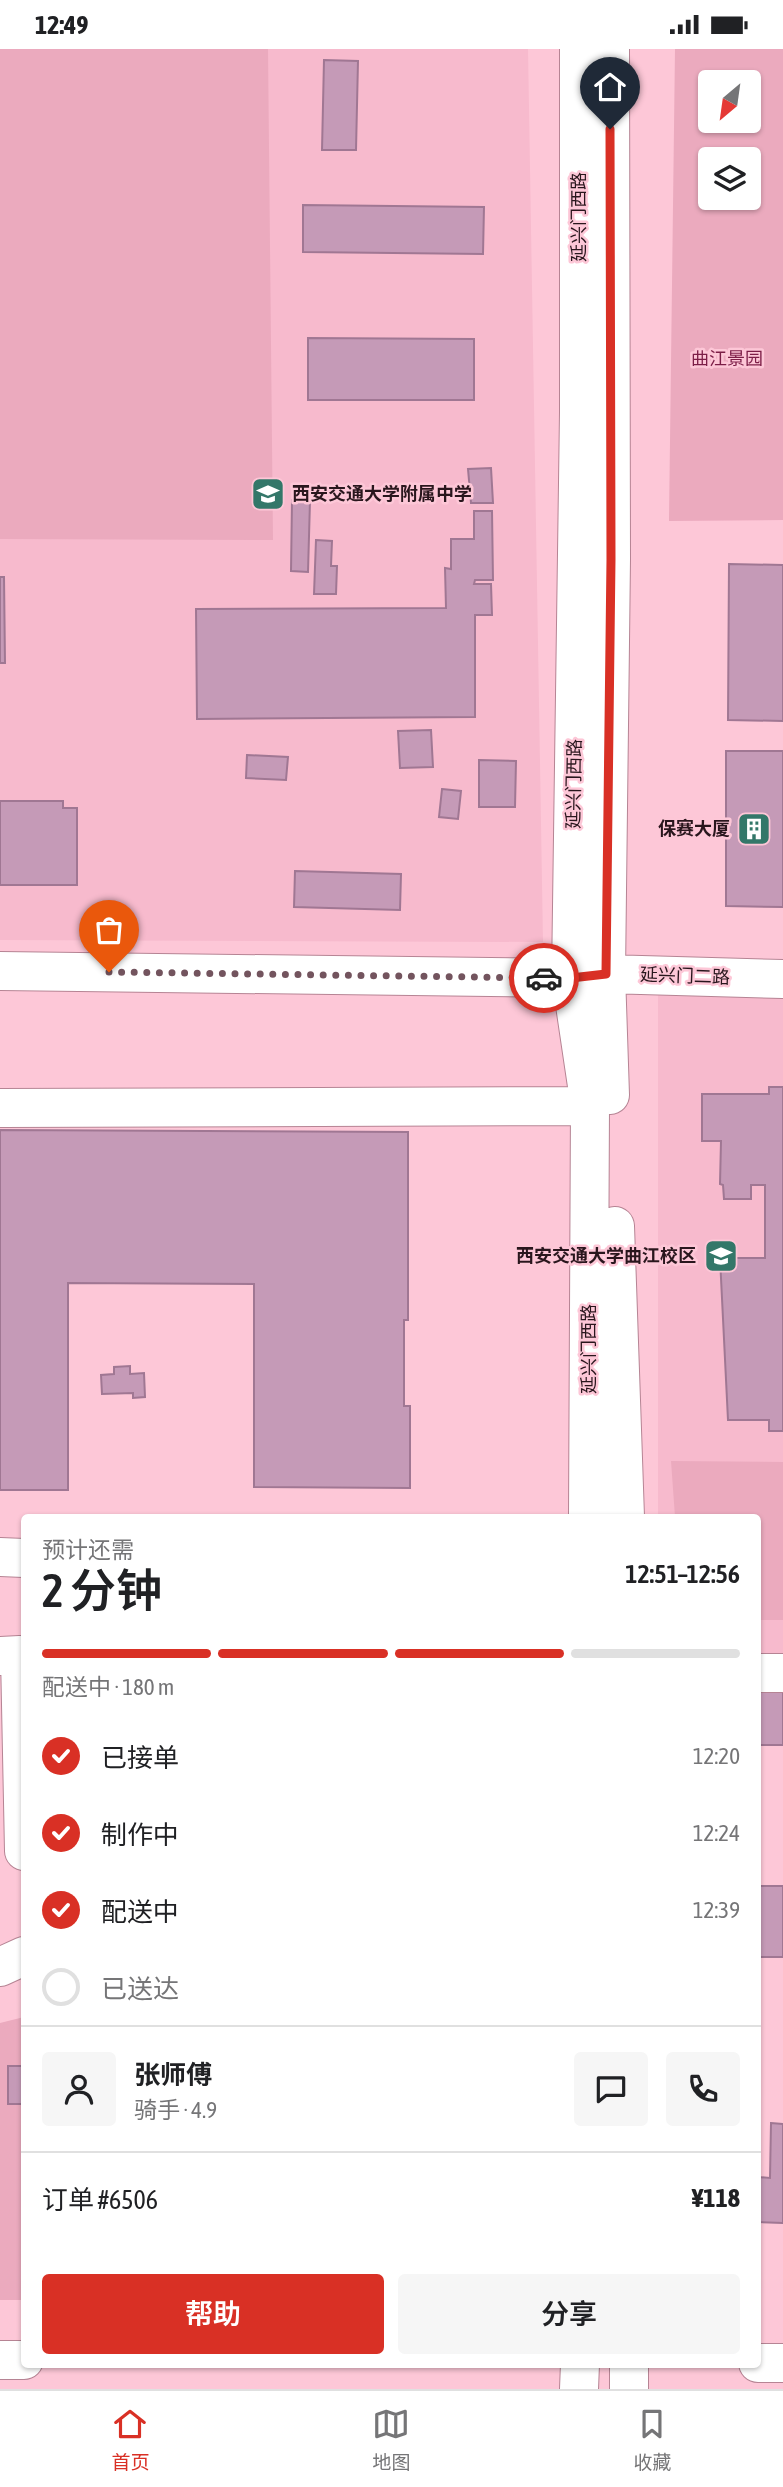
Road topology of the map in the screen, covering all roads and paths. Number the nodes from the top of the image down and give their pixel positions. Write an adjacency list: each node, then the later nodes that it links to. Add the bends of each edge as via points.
1 (579, 49): 4 (street, 延兴门西路, via 579,412)
2 (610, 49): 4 (street, 延兴门西路, via 611,559)
3 (0, 971): 4 (street, 延兴门二路)
4 (589, 976): 5 (street, 延兴门二路); 6 (street, 延兴门西路); 9 (street, 延兴门西路)
5 (783, 979)
6 (590, 1106): 7 (street); 8 (street, 延兴门西路)
7 (0, 1108)
8 (588, 1514)
9 (625, 1514)
10 (0, 1557): 11 (street)
11 (21, 1557)
12 (0, 1656): 15 (street, via 20,1655)
13 (761, 1673): 14 (street)
14 (783, 1673)
15 (21, 1704)
16 (21, 1957): 17 (street)
17 (0, 1967)
18 (0, 2360): 19 (street)
19 (21, 2360)
20 (761, 2363): 21 (street)
21 (783, 2363)
22 (580, 2368): 24 (street)
23 (629, 2368): 25 (street)
24 (579, 2389)
25 (629, 2389)

